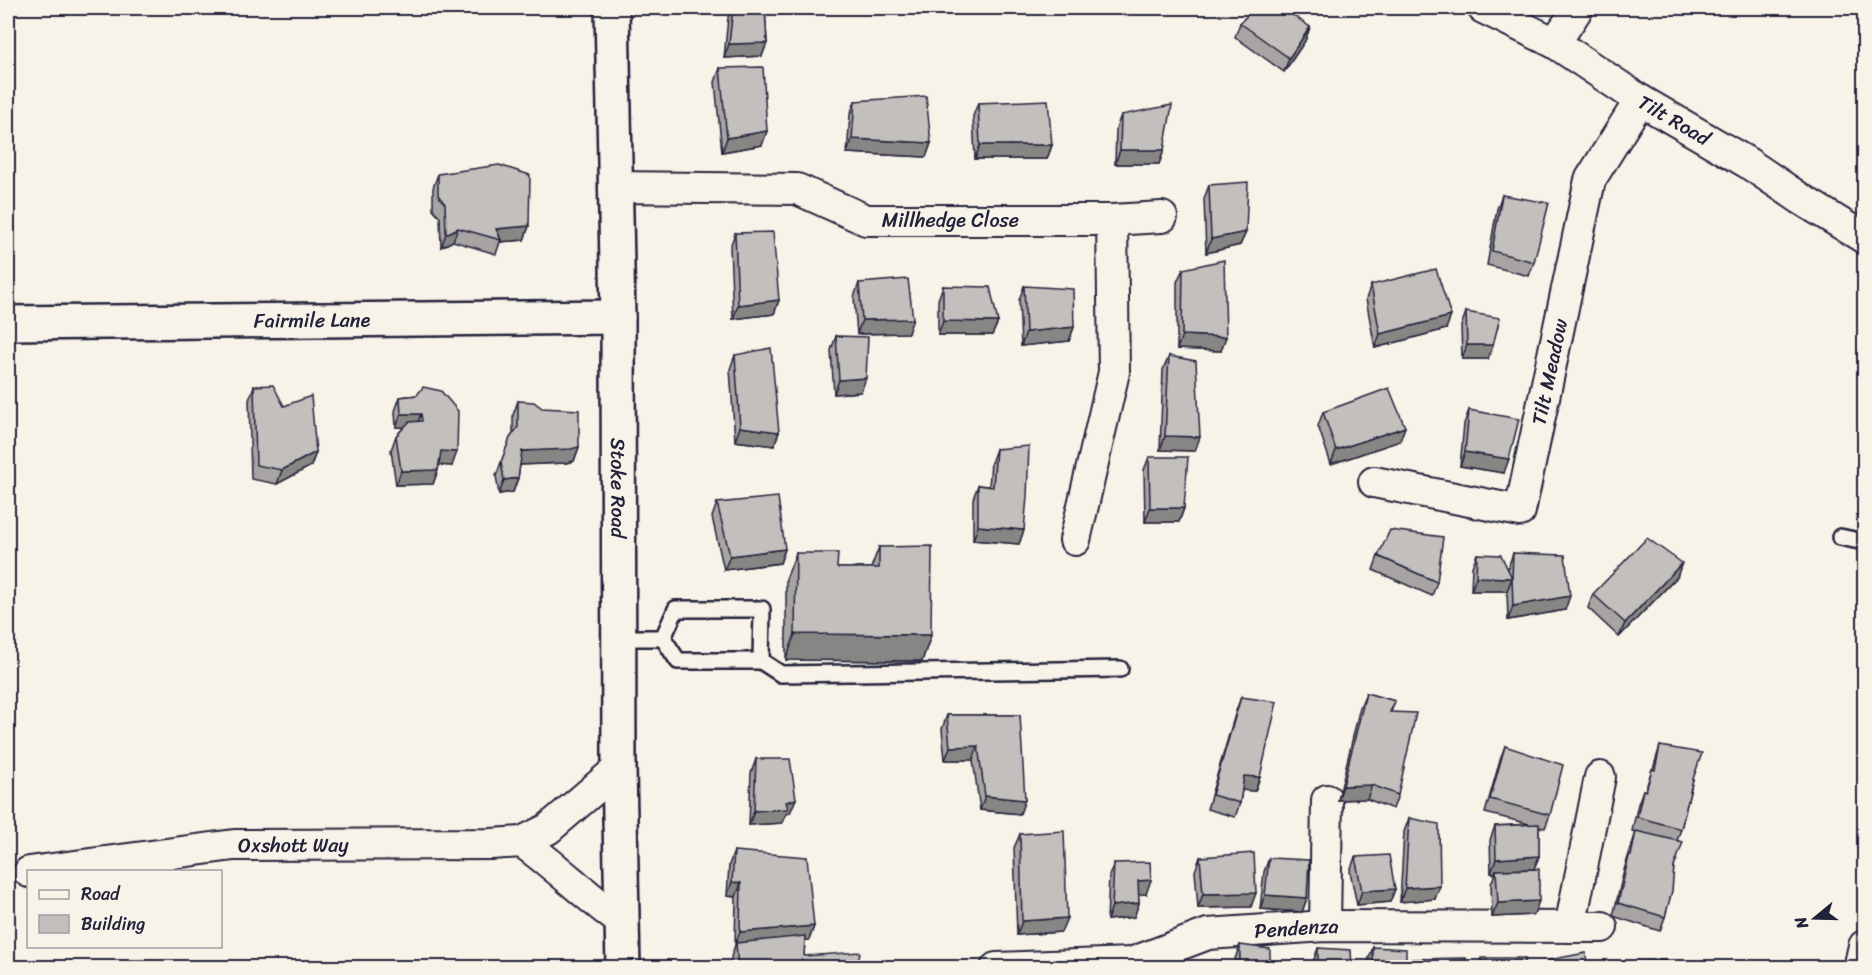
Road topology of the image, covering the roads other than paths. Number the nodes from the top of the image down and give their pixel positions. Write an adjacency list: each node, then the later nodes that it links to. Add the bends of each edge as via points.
1 (612, 8): 6 (main road, Stoke Road)
2 (1483, 8): 4 (street, Tilt Road)
3 (1578, 8): 4 (street)
4 (1555, 43): 5 (street, Tilt Road)
5 (1640, 100): 9 (street, Tilt Road, via 1748,163); 12 (street, Tilt Meadow, via 1590,180 1520,511)
6 (615, 188): 8 (street, Millhedge Close, via 797,189 866,220); 10 (main road, Stoke Road)
7 (1162, 218): 8 (street, Millhedge Close)
8 (1112, 220): 14 (street, via 1114,372)
9 (1864, 238)
10 (618, 316): 11 (main road, Fairmile Lane); 16 (main road, Stoke Road)
11 (8, 323)
12 (1374, 482)
13 (1840, 537): 15 (lane)
14 (1075, 540)
15 (1864, 542)
16 (619, 638): 17 (lane); 20 (main road, Stoke Road)
17 (663, 638): 18 (lane, via 678,661); 18 (lane, via 676,609 762,609)
18 (761, 661): 19 (lane, via 781,674)
19 (1120, 669)
20 (619, 768): 23 (street, Oxshott Way, via 548,829); 27 (main road, Stoke Road)
21 (1600, 777): 29 (street)
22 (1327, 800): 28 (street)
23 (522, 842): 24 (street, Oxshott Way, via 234,845); 27 (street)
24 (44, 870)
25 (27, 872): 26 (street, Oxshott Way)
26 (8, 874)
27 (622, 922): 32 (main road, Stoke Road)
28 (1325, 926): 29 (street, Pendenza); 33 (street, Pendenza, via 1208,934 1131,963)
29 (1570, 927): 30 (street, Pendenza)
30 (1602, 927)
31 (1864, 946): 34 (street)
32 (623, 968)
33 (996, 968)
34 (1859, 968)

